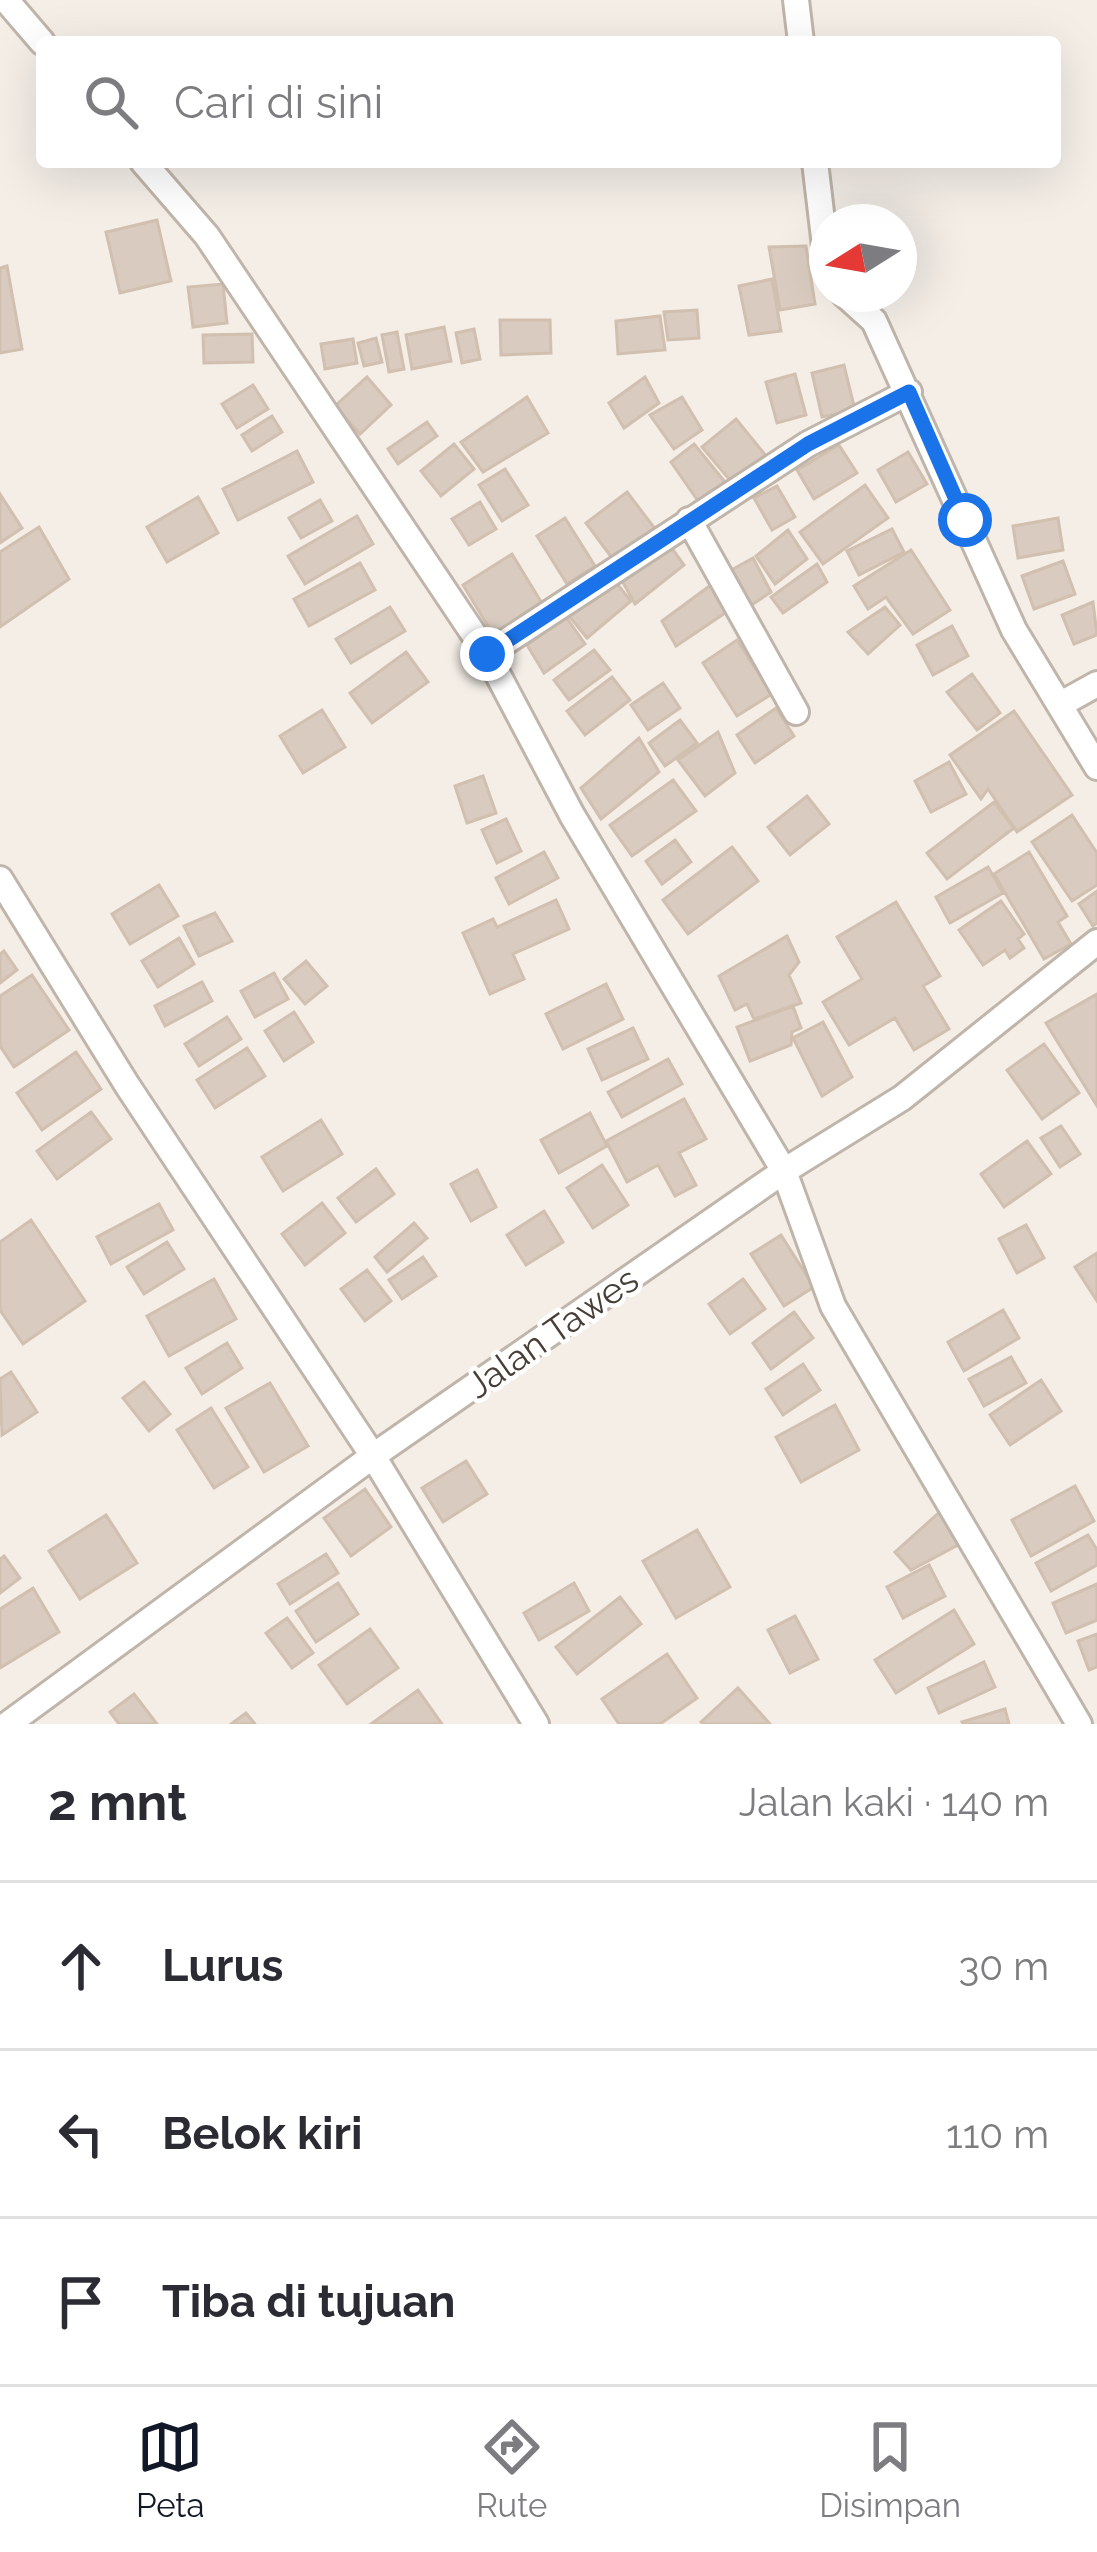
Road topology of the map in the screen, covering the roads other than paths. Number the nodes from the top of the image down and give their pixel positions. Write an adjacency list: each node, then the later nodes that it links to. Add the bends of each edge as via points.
1 (6, 0): 3 (street)
2 (796, 0): 4 (street)
3 (36, 36)
4 (800, 36)
5 (148, 168): 11 (street, via 207,236)
6 (816, 168): 7 (street)
7 (820, 204)
8 (864, 312): 9 (street)
9 (909, 392): 10 (street); 13 (street, via 1014,630)
10 (689, 520): 11 (street); 14 (street)
11 (487, 654): 18 (street)
12 (1097, 684): 13 (street)
13 (1061, 704): 15 (street)
14 (796, 712)
15 (1097, 767)
16 (0, 879): 19 (street)
17 (1097, 942): 18 (street, Jalan Tawes, via 902,1098)
18 (784, 1171): 19 (street, Jalan Tawes); 22 (street, via 833,1306)
19 (373, 1456): 20 (street, Jalan Tawes); 21 (street)
20 (8, 1724)
21 (536, 1724)
22 (1079, 1724)

